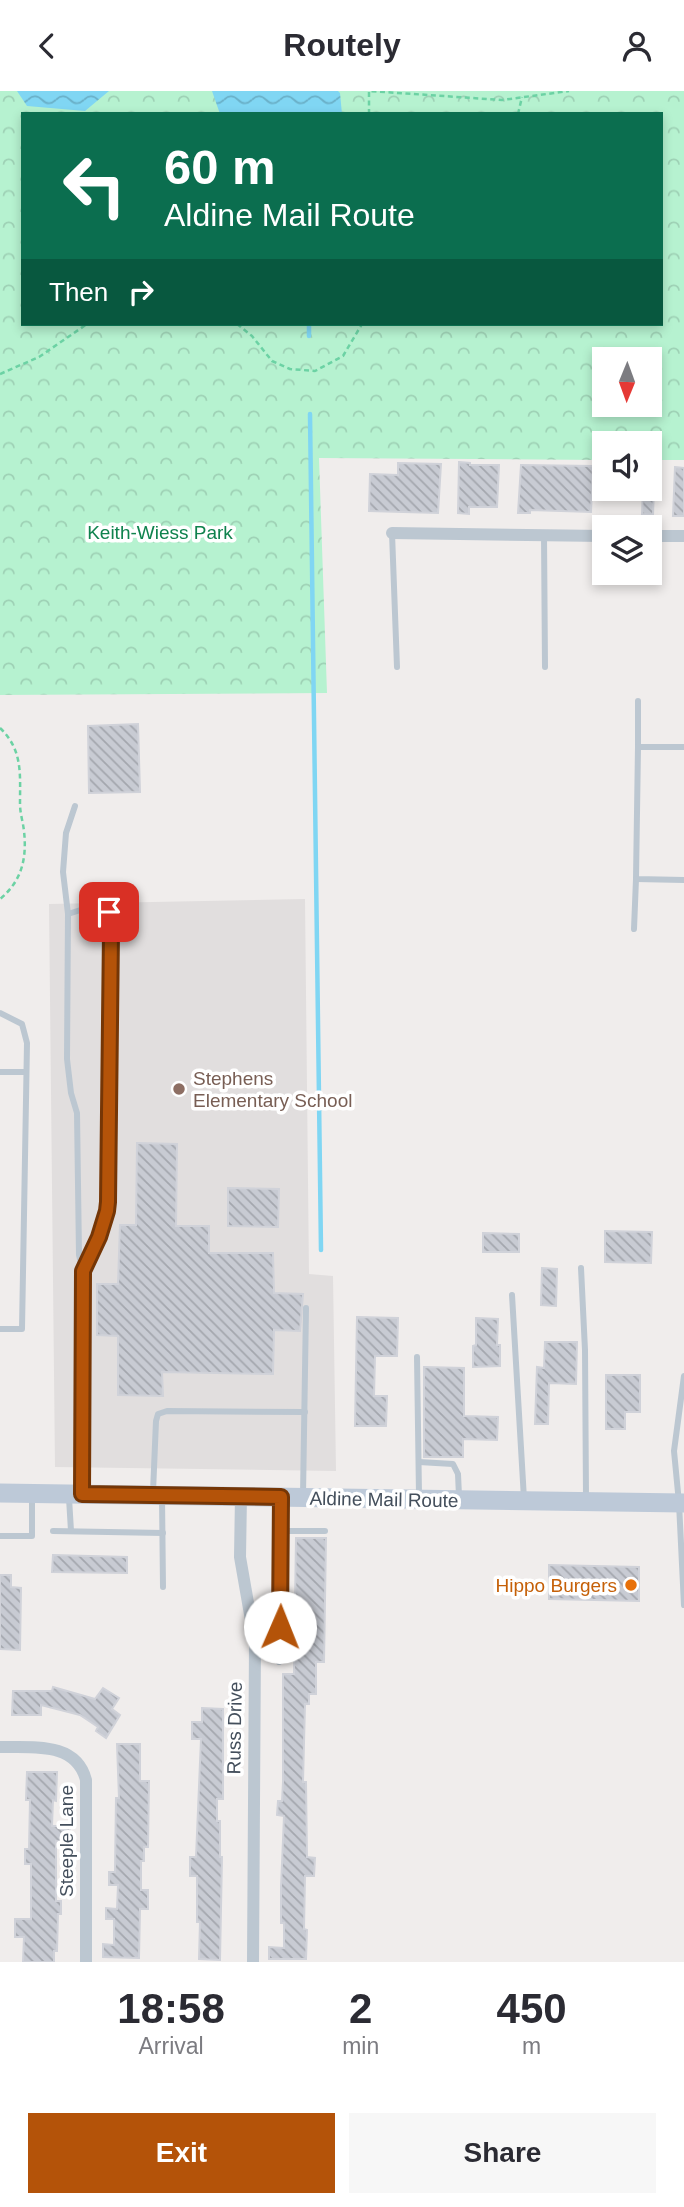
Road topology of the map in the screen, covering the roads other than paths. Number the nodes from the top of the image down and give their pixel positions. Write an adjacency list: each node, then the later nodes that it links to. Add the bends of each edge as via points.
1 (393, 533): 2 (street); 6 (lane)
2 (544, 535): 3 (street); 7 (lane)
3 (592, 536)
4 (662, 536): 5 (street)
5 (684, 536)
6 (397, 667)
7 (545, 667)
8 (638, 701): 9 (lane)
9 (638, 747): 10 (lane); 12 (lane)
10 (684, 747)
11 (75, 806): 14 (lane, via 66,833 63,872)
12 (636, 879): 13 (lane); 15 (lane)
13 (684, 880)
14 (68, 914): 20 (lane, via 67,1059 79,1130 79,1255); 20 (lane, via 96,905 105,907 111,932 107,1211)
15 (634, 929)
16 (0, 1013): 18 (lane, via 22,1024)
17 (0, 1072): 18 (lane)
18 (26, 1072): 23 (lane, via 22,1329)
19 (581, 1268): 38 (lane)
20 (83, 1271): 30 (lane)
21 (512, 1295): 37 (lane)
22 (306, 1308): 26 (lane)
23 (0, 1329)
24 (417, 1357): 27 (lane)
25 (684, 1376): 39 (lane, via 674,1451)
26 (305, 1412): 31 (lane, via 158,1414); 34 (lane)
27 (419, 1462): 35 (lane); 36 (lane, via 453,1464)
28 (0, 1493): 29 (main road, Aldine Mail Route)
29 (32, 1493): 30 (main road, Aldine Mail Route); 46 (lane, via 32,1536)
30 (75, 1494): 31 (main road, Aldine Mail Route); 41 (lane)
31 (158, 1495): 32 (main road, Aldine Mail Route); 45 (lane)
32 (241, 1496): 33 (main road, Aldine Mail Route); 49 (street, Russ Drive, via 240,1557)
33 (281, 1497): 34 (main road, Aldine Mail Route); 42 (lane)
34 (303, 1497): 35 (main road, Aldine Mail Route)
35 (419, 1499): 36 (main road, Aldine Mail Route)
36 (459, 1500): 37 (main road, Aldine Mail Route)
37 (525, 1501): 38 (main road, Aldine Mail Route)
38 (586, 1502): 39 (main road, Aldine Mail Route)
39 (682, 1503): 44 (lane)
40 (53, 1531): 41 (lane)
41 (71, 1531): 45 (lane)
42 (281, 1531): 43 (lane); 50 (lane)
43 (325, 1531)
44 (682, 1532): 48 (lane)
45 (163, 1533): 47 (lane)
46 (0, 1536)
47 (163, 1587)
48 (684, 1605)
49 (255, 1643): 50 (lane); 54 (street, Russ Drive)
50 (280, 1643): 51 (lane)
51 (279, 1661)
52 (0, 1747): 53 (street, Steeple Lane, via 67,1753 84,1771)
53 (86, 1962)
54 (253, 1962)

